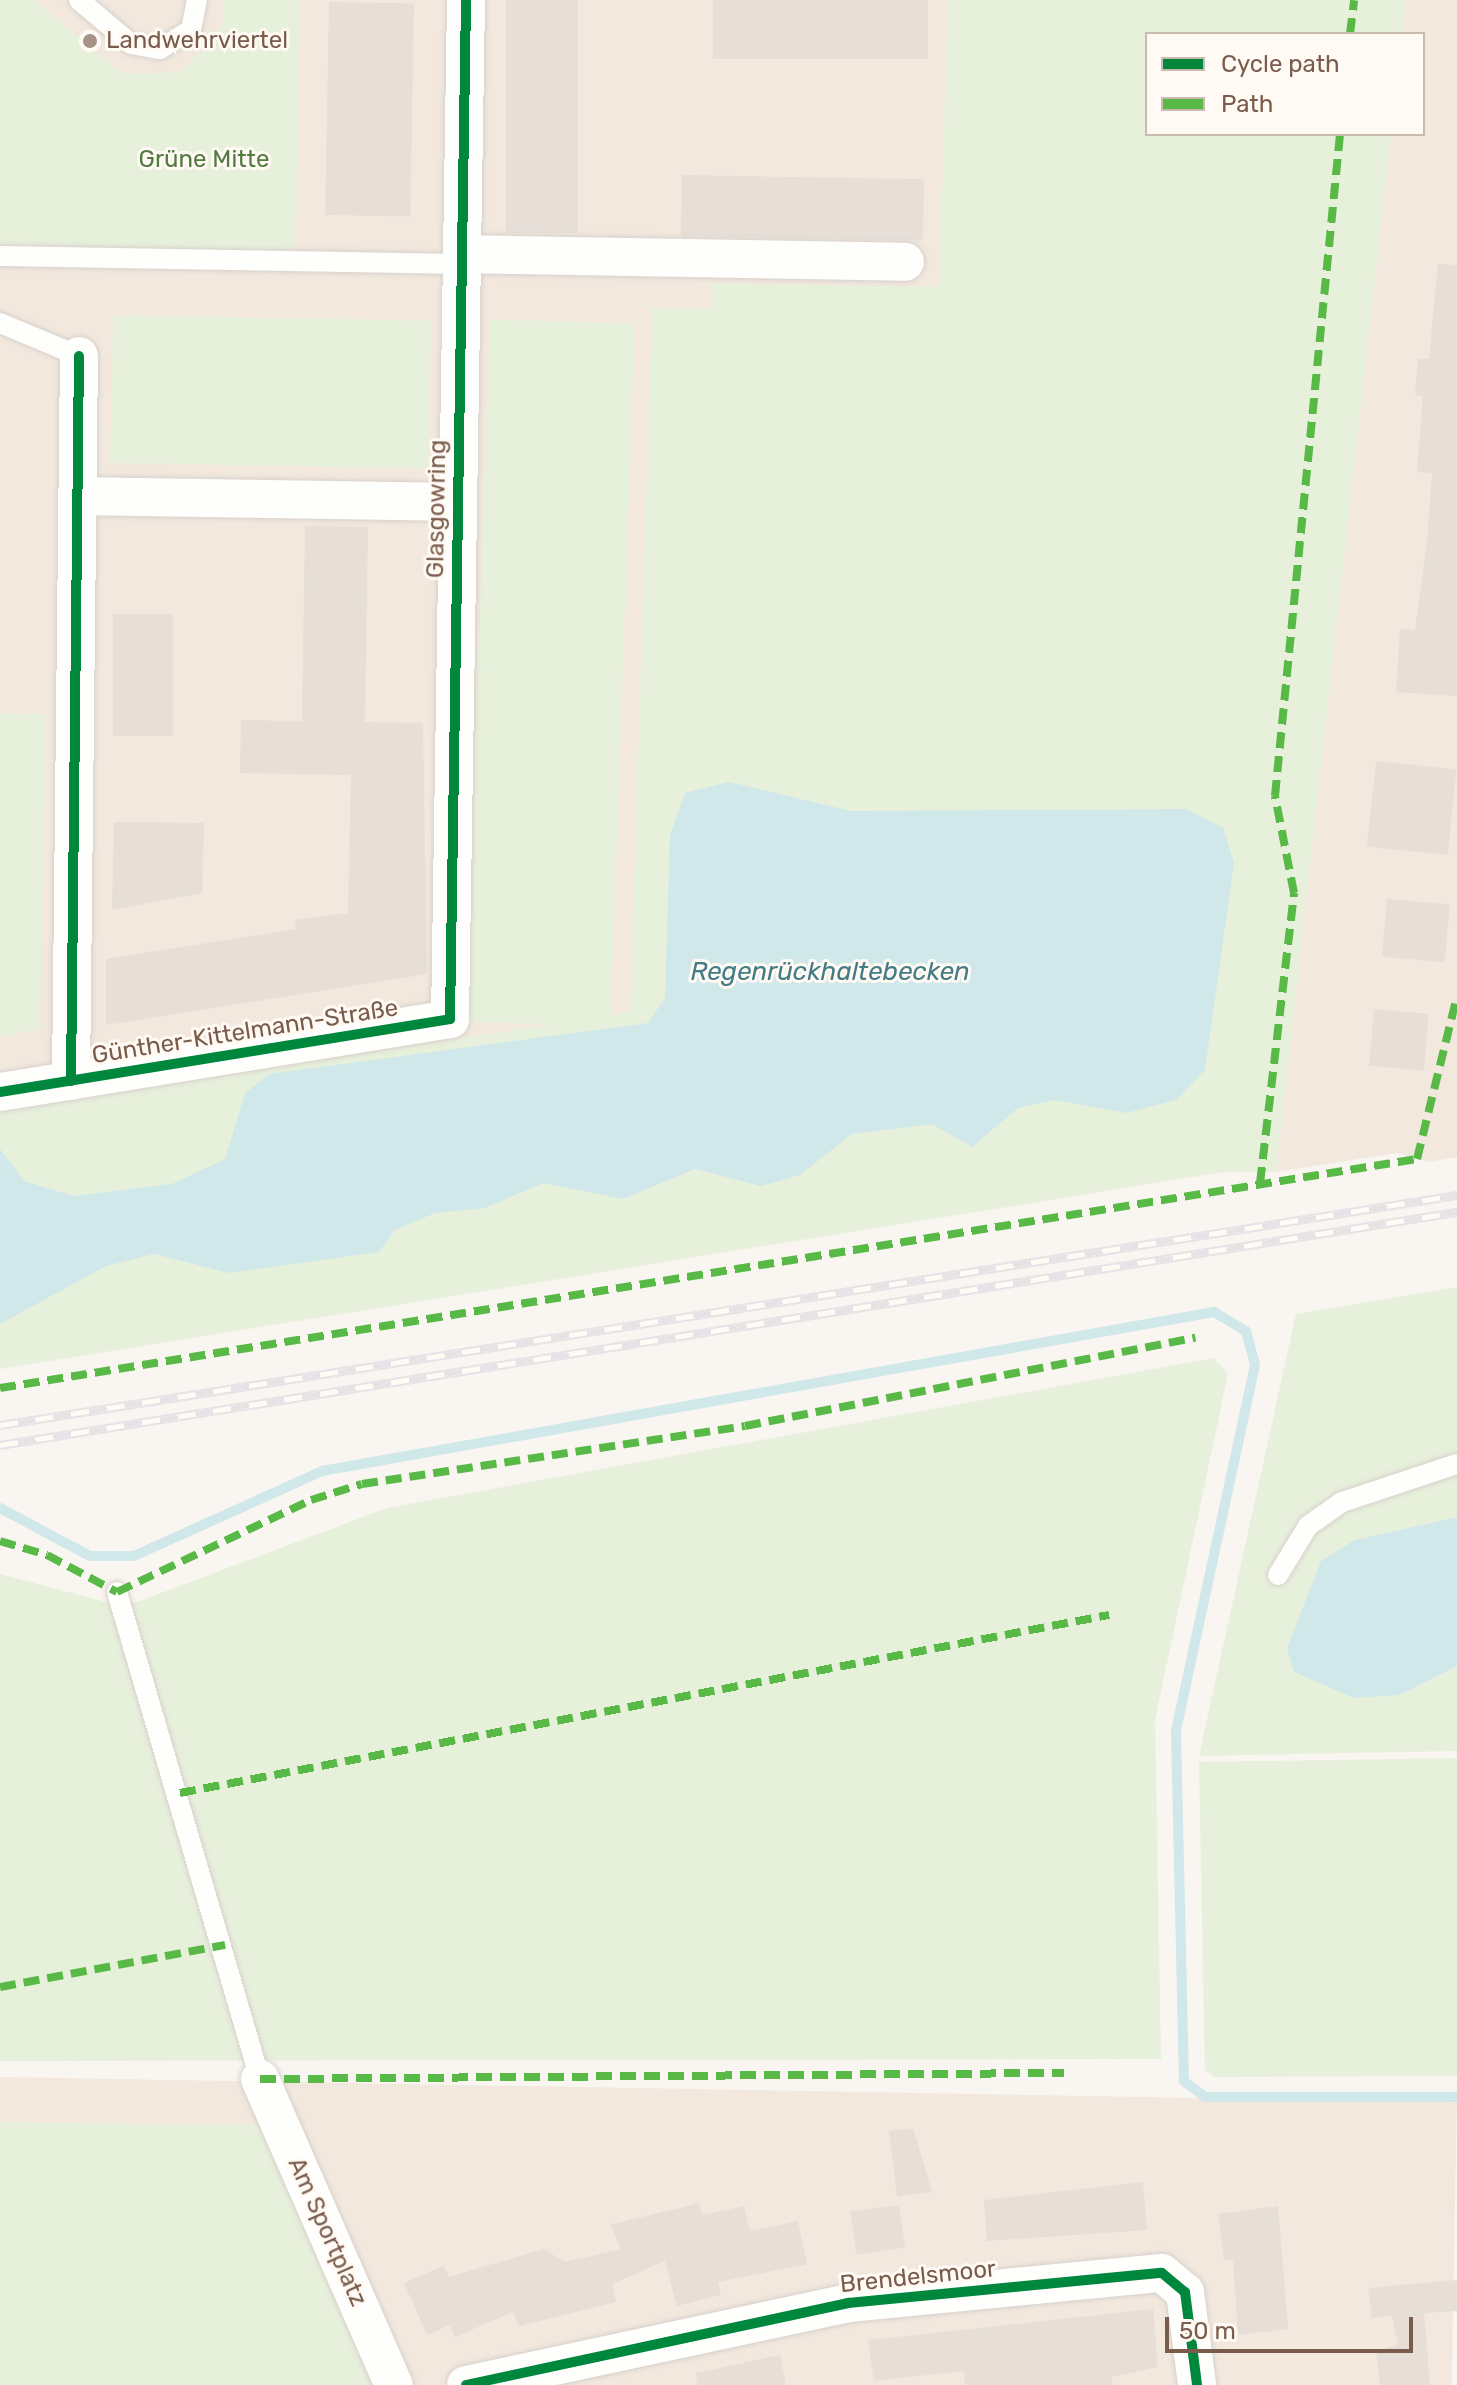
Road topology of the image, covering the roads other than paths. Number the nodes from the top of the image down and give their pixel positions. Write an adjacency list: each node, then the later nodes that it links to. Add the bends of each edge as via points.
1 (79, 0): 2 (lane, via 131,44 160,49 191,30)
2 (197, 0)
3 (466, 0): 5 (street, Glasgowring)
4 (0, 256): 5 (lane)
5 (462, 259): 6 (street); 10 (street, Glasgowring)
6 (905, 262)
7 (0, 323): 8 (lane)
8 (79, 356): 9 (street)
9 (78, 496): 10 (street, Glasgowring); 12 (street)
10 (457, 502): 11 (street, Glasgowring)
11 (450, 1019): 12 (street, Günther-Kittelmann-Straße)
12 (71, 1081): 13 (street, Günther-Kittelmann-Straße)
13 (0, 1092)
14 (1457, 1464): 15 (lane, via 1342,1502 1308,1526)
15 (1278, 1575)
16 (117, 1592): 17 (lane)
17 (260, 2079): 18 (street, Am Sportplatz)
18 (394, 2385)
19 (466, 2385): 20 (street, Brendelsmoor, via 848,2303 1162,2273 1185,2292)
20 (1197, 2385)

